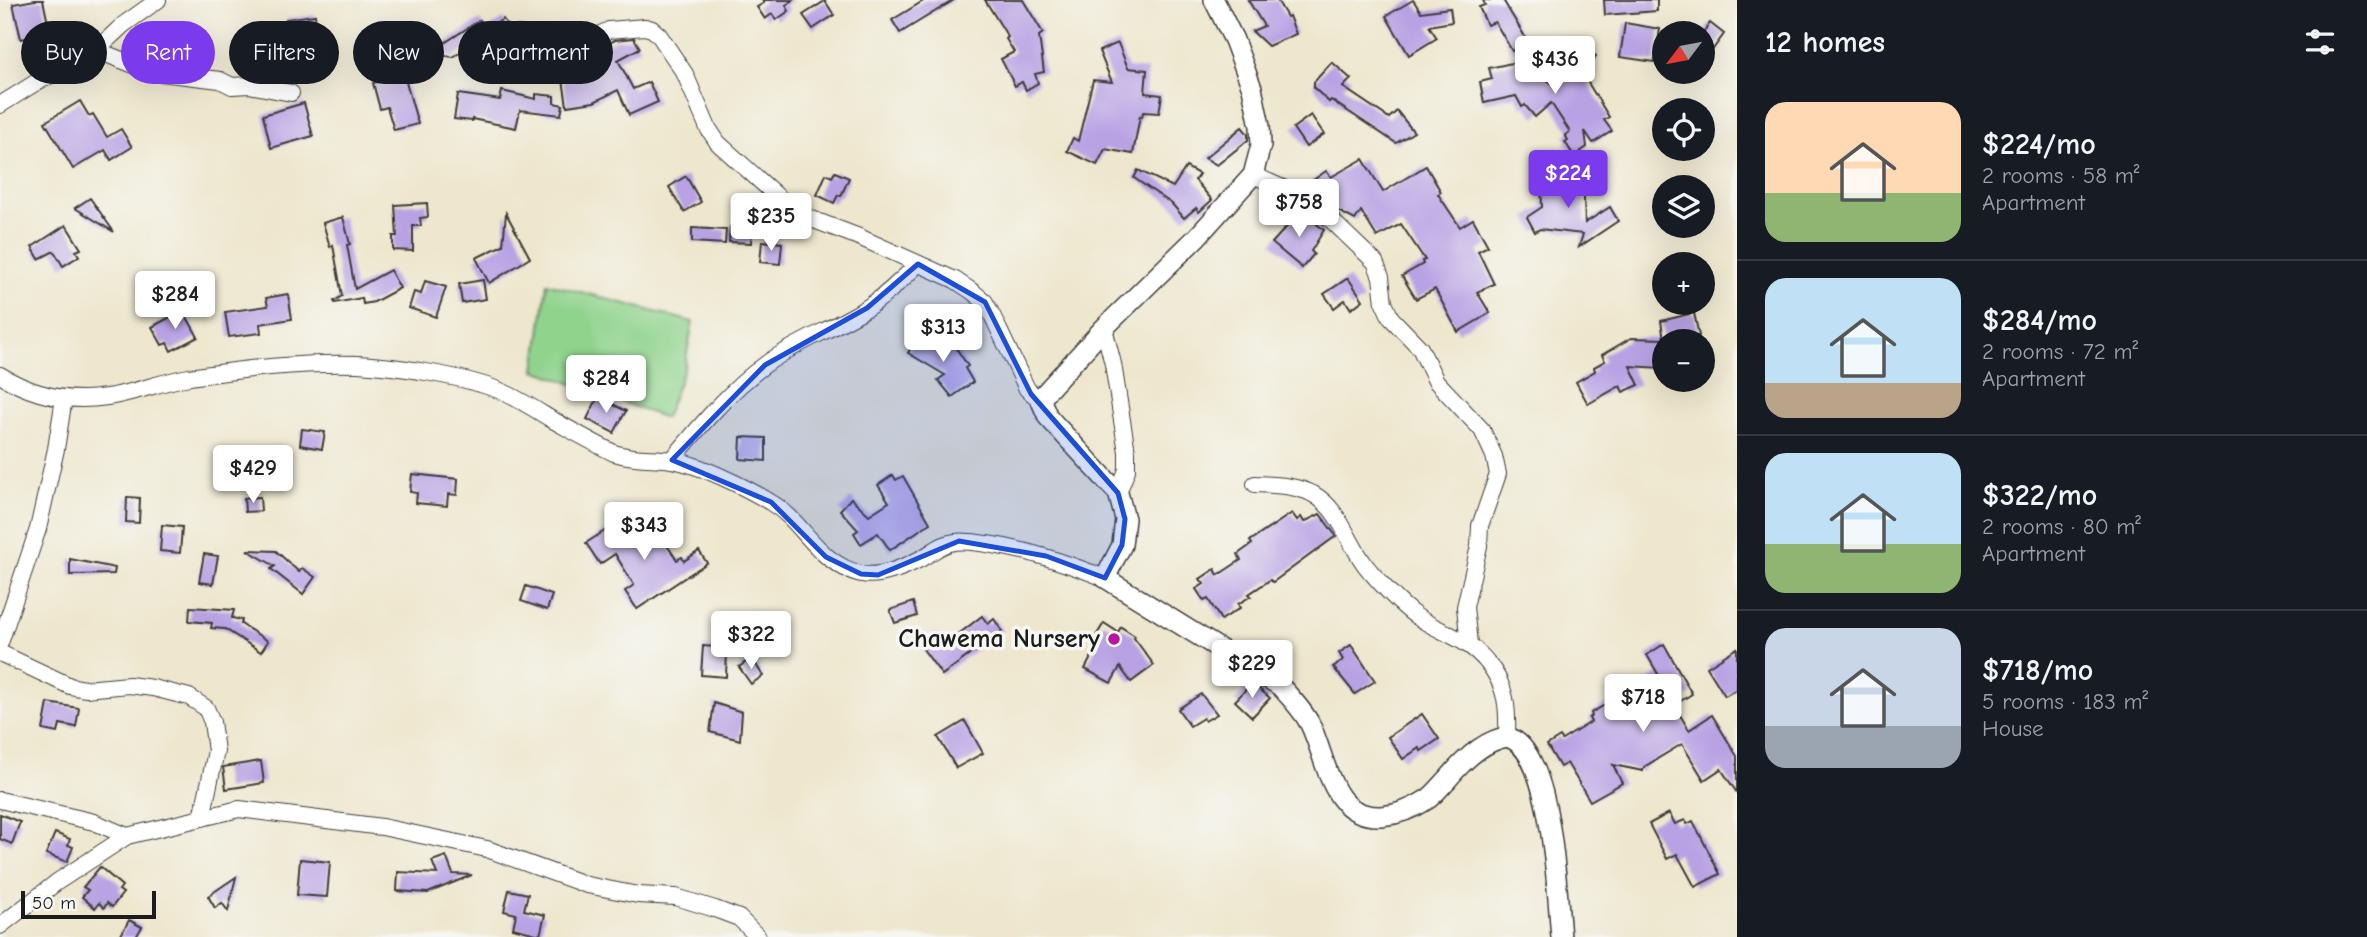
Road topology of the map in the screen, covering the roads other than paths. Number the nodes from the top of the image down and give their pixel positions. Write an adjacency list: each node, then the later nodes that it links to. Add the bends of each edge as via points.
1 (158, 0): 4 (street)
2 (1214, 0): 9 (street, via 1234,40 1260,126 1261,145)
3 (613, 30): 10 (street, via 638,27 659,34 685,74 718,143 801,215)
4 (107, 40)
5 (107, 54): 7 (street, via 152,72)
6 (36, 84): 8 (street)
7 (290, 93)
8 (0, 104)
9 (1253, 175): 11 (street, via 1198,237); 20 (street, via 1309,202 1375,262 1391,318 1420,348 1436,381 1482,430 1494,456 1498,474 1480,526 1465,607)
10 (918, 264): 14 (street, via 954,280 985,302 1027,389); 15 (street, via 867,308 765,365 724,401)
11 (1104, 328): 14 (street); 17 (street, via 1127,452 1127,470)
12 (0, 375): 13 (street, via 36,393)
13 (64, 398): 15 (street, via 107,397 161,382 226,372 361,364 497,389 614,453); 19 (street, via 38,529)
14 (1041, 401): 17 (street, via 1055,428)
15 (672, 460): 18 (street, via 771,502 826,556 861,573 878,575 959,541 1046,556)
16 (1255, 484): 20 (street, via 1315,495 1342,524 1368,569 1415,615)
17 (1118, 493): 18 (street, via 1125,519 1122,545)
18 (1105, 578): 22 (street, via 1280,686 1309,723 1341,797 1354,811 1374,816 1409,809 1430,798 1470,757)
19 (0, 643)
20 (1469, 644): 22 (street, via 1498,678 1505,695)
21 (0, 653): 24 (street, via 70,686 153,688 189,697 206,708 216,751)
22 (1507, 737): 28 (street, via 1518,742 1540,779)
23 (0, 800): 25 (street, via 94,822)
24 (202, 818): 25 (street); 27 (street, via 239,809 382,827 487,849 587,886 676,897 715,909 739,918)
25 (127, 836): 26 (street)
26 (0, 926)
27 (758, 937)
28 (1562, 937)

